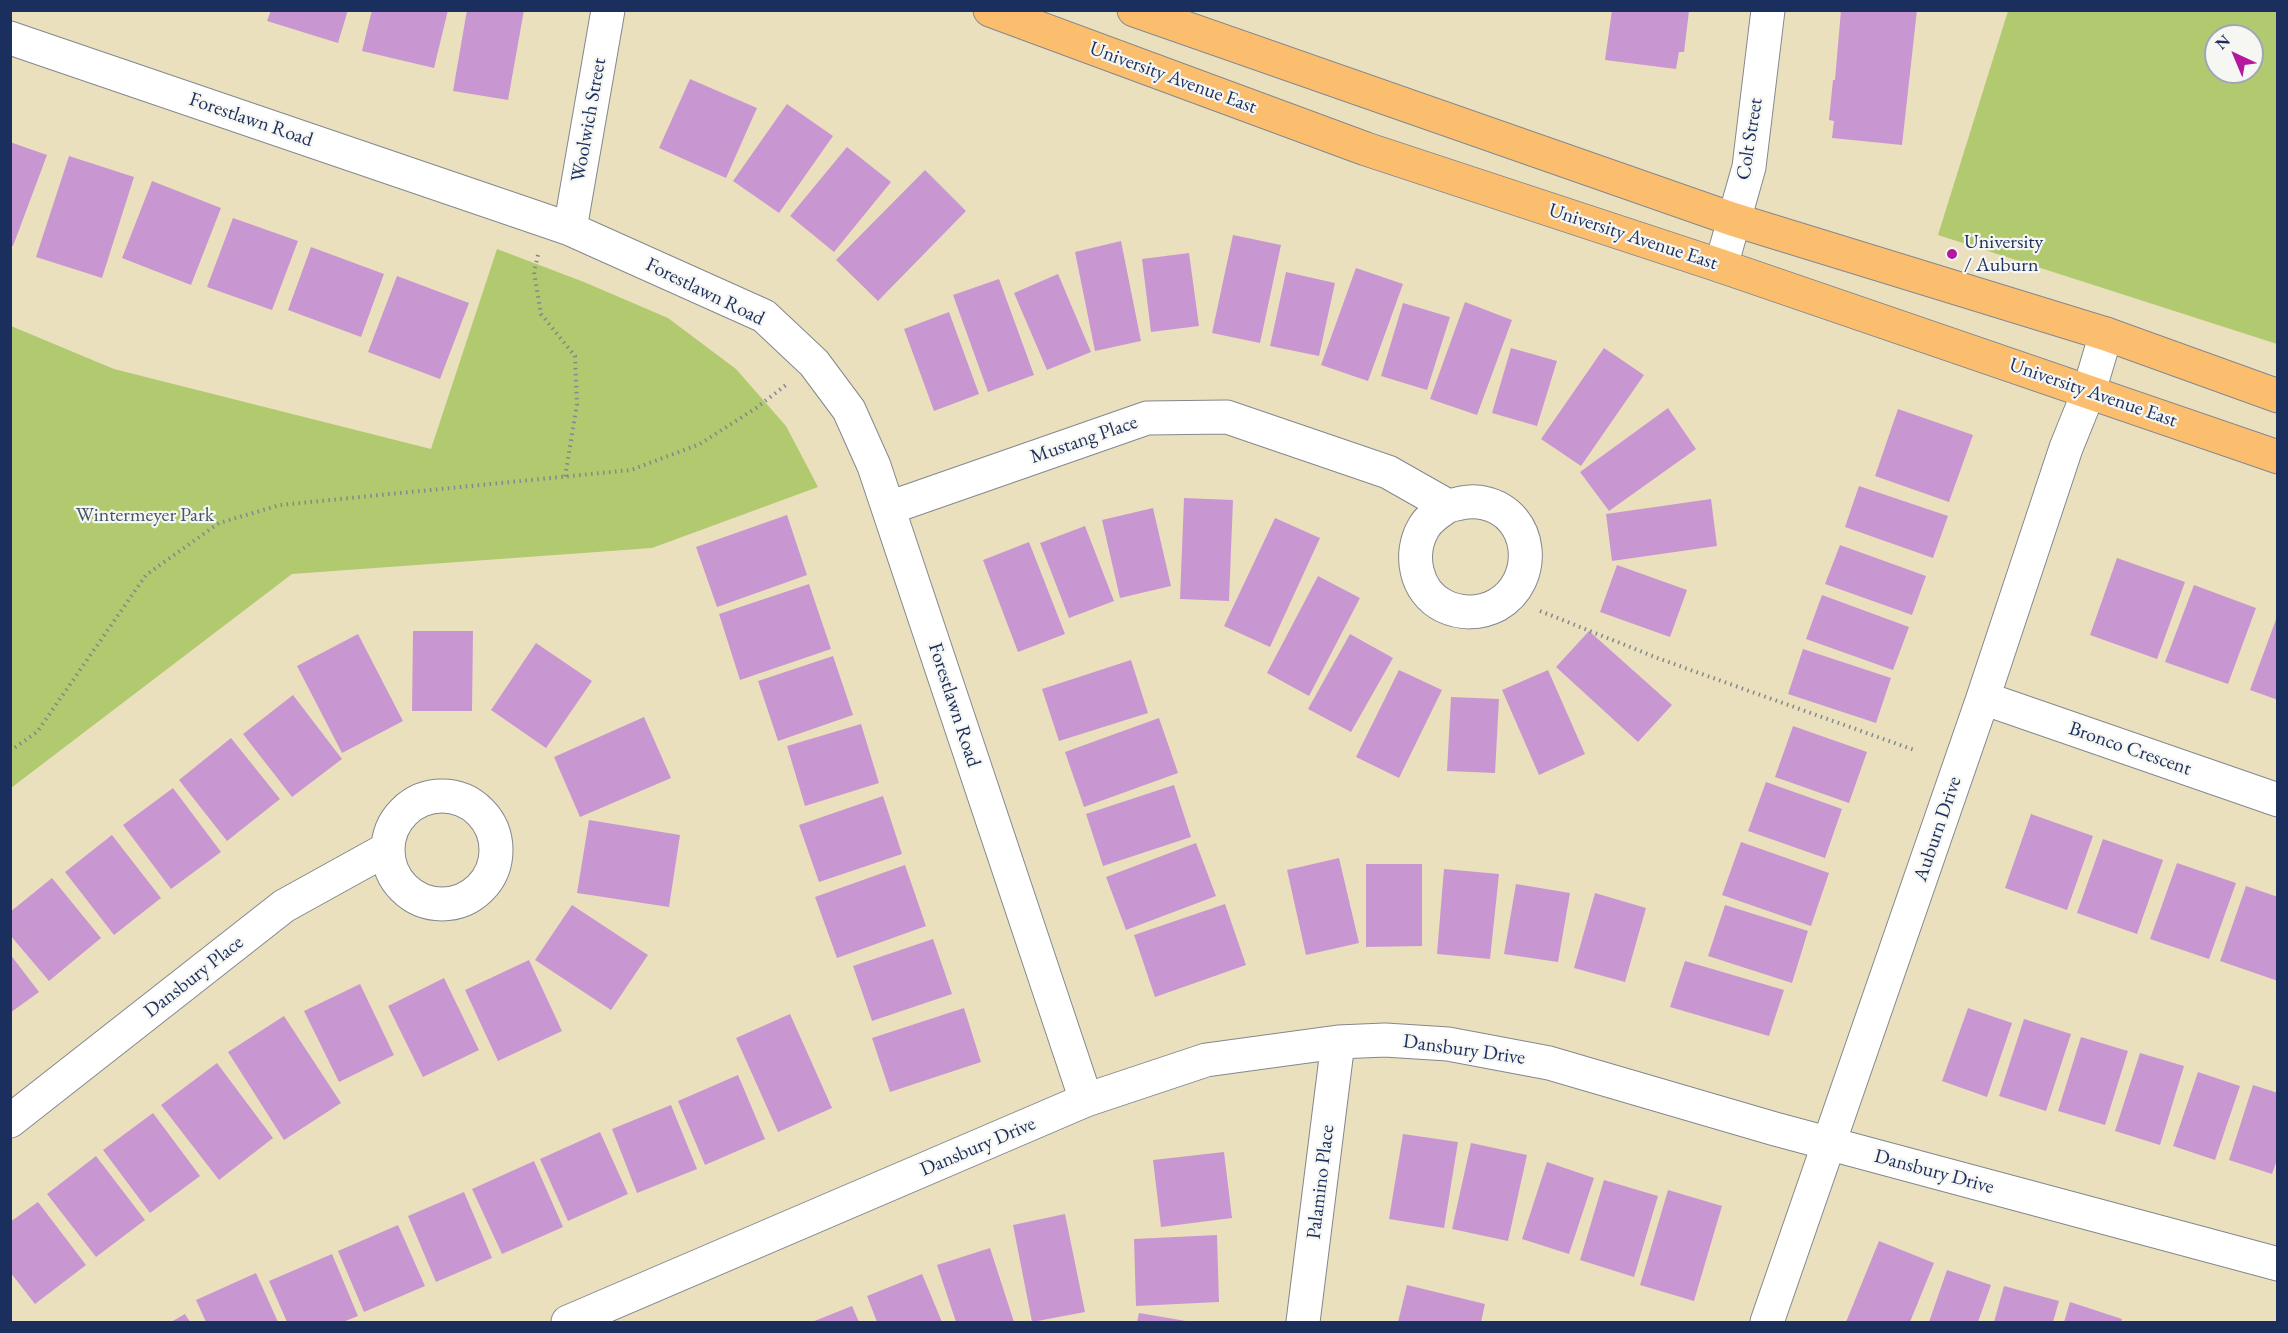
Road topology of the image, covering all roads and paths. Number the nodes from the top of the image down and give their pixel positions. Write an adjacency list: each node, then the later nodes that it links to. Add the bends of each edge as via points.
1 (608, 10): 7 (street, Woolwich Street)
2 (990, 10): 9 (main road, University Avenue East, via 1366,149)
3 (1134, 10): 6 (main road)
4 (1768, 10): 6 (street, Colt Street, via 1749,167)
5 (10, 38): 7 (street, Forestlawn Road)
6 (1732, 219): 9 (street, Colt Street); 10 (main road)
7 (570, 229): 11 (street, Forestlawn Road, via 764,316)
8 (539, 248): 15 (path, via 534,272 541,314 575,356 577,404)
9 (1721, 266): 12 (main road, University Avenue East)
10 (2106, 334): 12 (street, Auburn Drive); 13 (main road)
11 (814, 363): 15 (path, via 756,408 700,444 631,470); 17 (street, Forestlawn Road, via 849,410)
12 (2089, 392): 14 (main road, University Avenue East); 19 (street, Auburn Drive, via 2066,448)
13 (2277, 396)
14 (2277, 457)
15 (565, 477): 21 (path, via 280,505 219,523 146,575 37,732)
16 (1448, 506): 17 (street, Mustang Place, via 1388,472 1227,417 1147,418); 18 (street, via 1483,502 1513,520 1523,537 1526,564 1521,582); 18 (street, via 1424,526 1416,544 1419,579 1435,600 1459,612 1487,610)
17 (889, 508): 25 (street, Forestlawn Road)
18 (1509, 598): 20 (path, via 1660,658)
19 (1983, 698): 22 (street, Bronco Crescent); 27 (street, Auburn Drive)
20 (1914, 750)
21 (10, 751)
22 (2277, 800)
23 (387, 849): 26 (street, Dansbury Place, via 284,906)
24 (1338, 1042): 25 (street, Dansbury Drive, via 1206,1060); 27 (street, Dansbury Drive, via 1448,1044 1549,1063); 30 (street, Palamino Place)
25 (1086, 1100): 29 (street, Dansbury Drive)
26 (10, 1121)
27 (1829, 1144): 28 (street, Dansbury Drive); 31 (street, Auburn Drive)
28 (2277, 1264)
29 (568, 1323)
30 (1303, 1323)
31 (1767, 1323)

